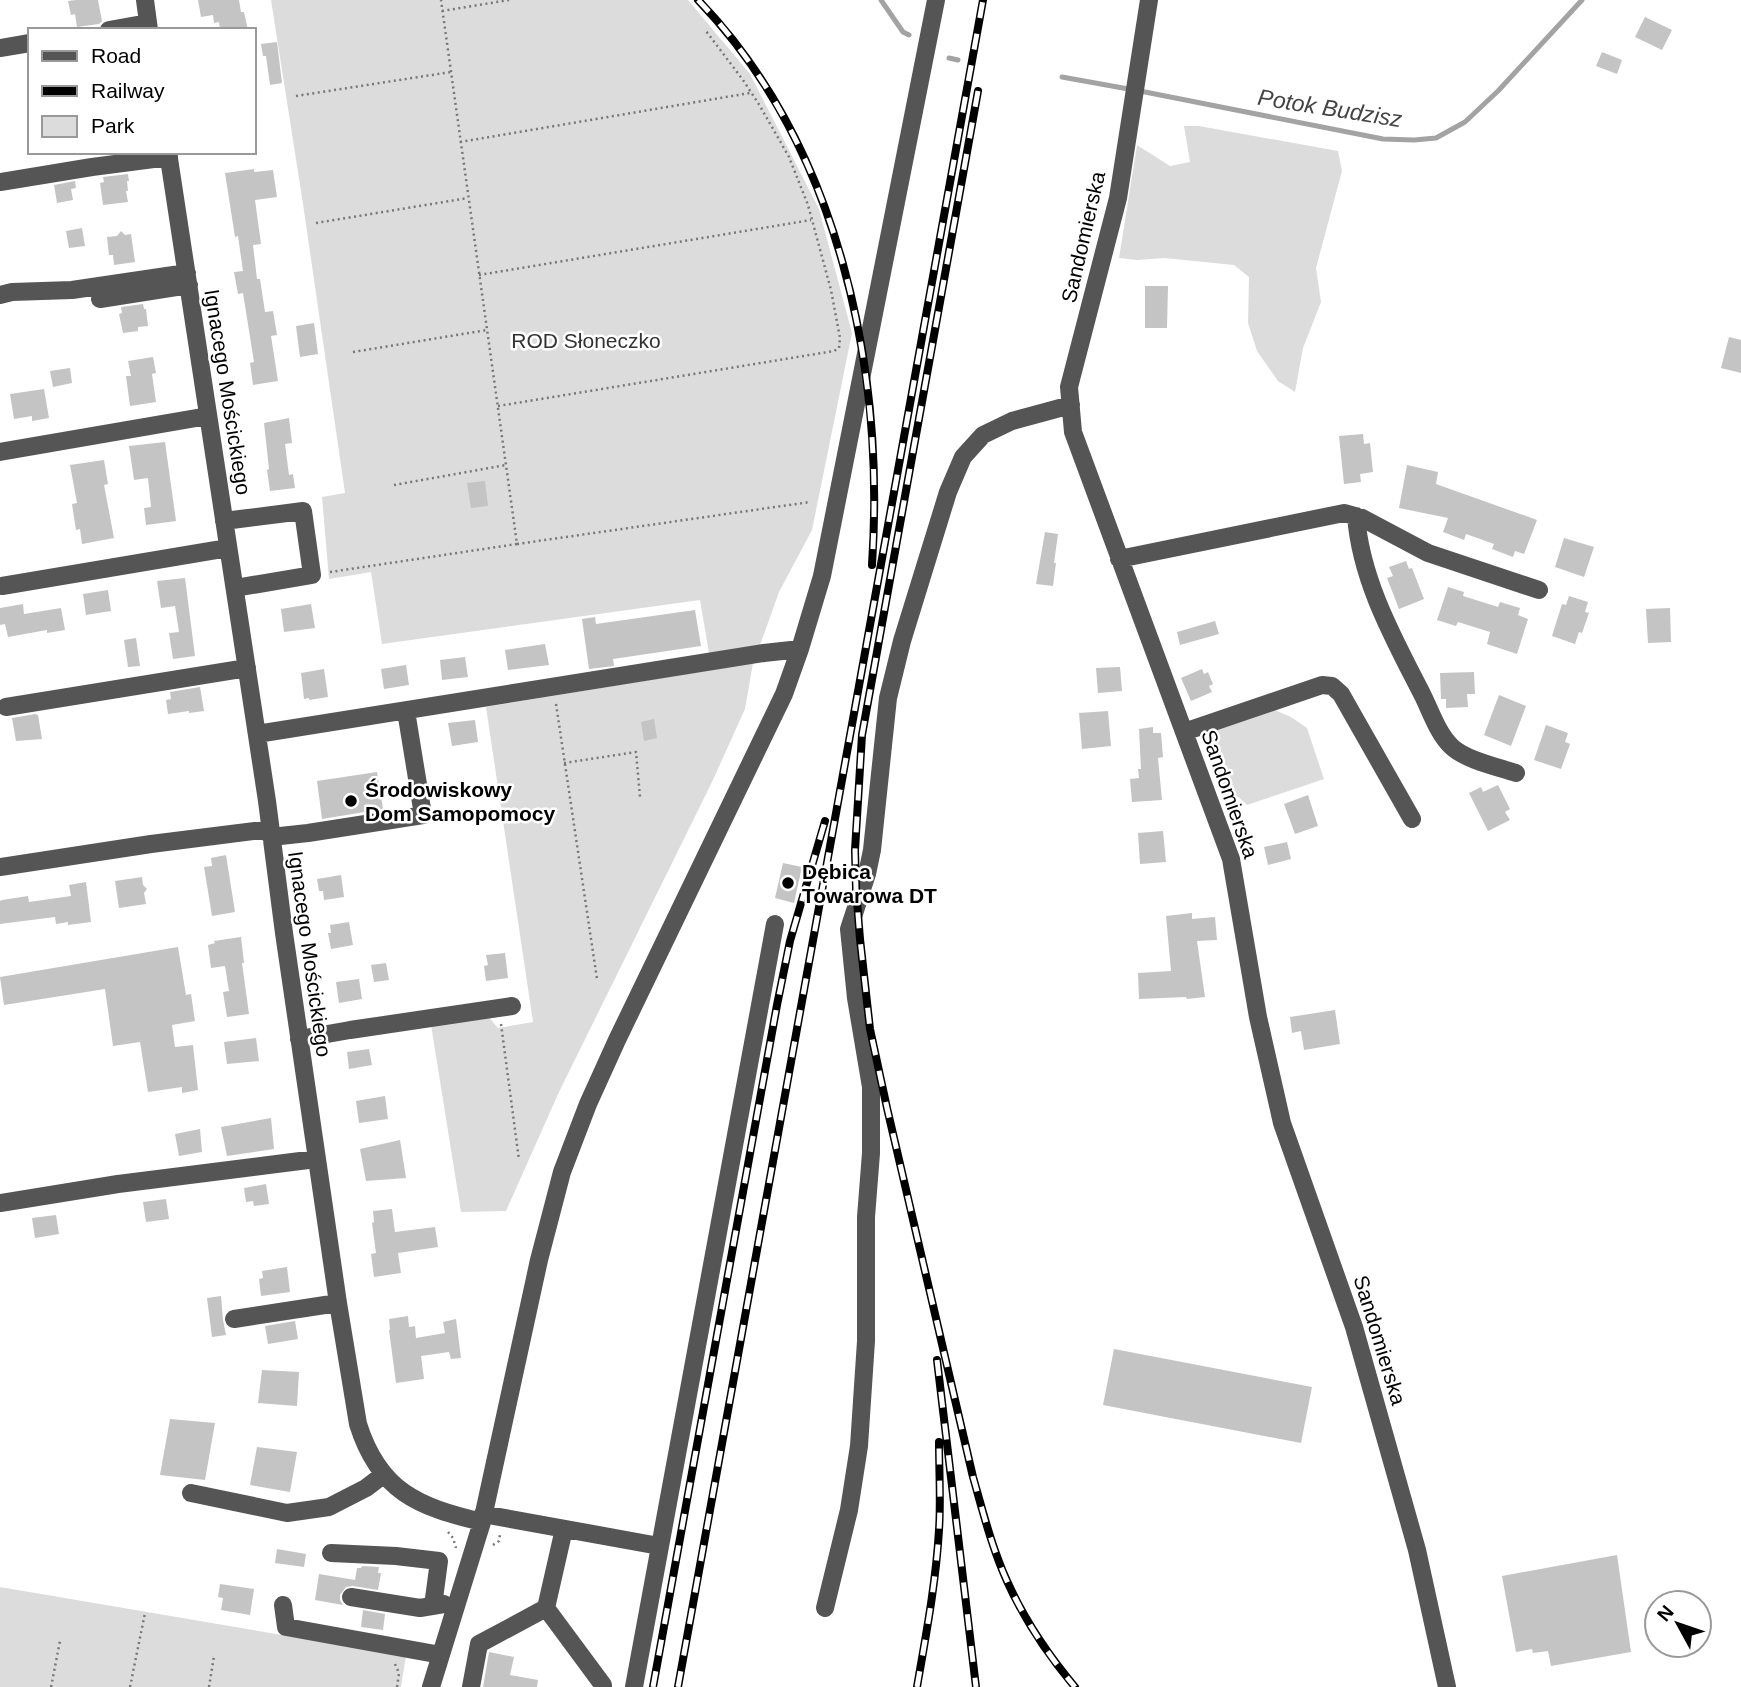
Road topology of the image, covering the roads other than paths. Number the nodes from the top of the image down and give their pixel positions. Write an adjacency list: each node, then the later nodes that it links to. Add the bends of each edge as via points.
1 (145, 0): 4 (street)
2 (936, 0): 23 (street, via 822,576)
3 (1149, 0): 13 (street, Sandomierska, via 1118,198 1069,387)
4 (149, 26): 5 (street)
5 (129, 28)
6 (28, 43): 7 (street)
7 (0, 48)
8 (169, 155): 9 (street); 10 (street, Ignacego Mościckiego)
9 (0, 182)
10 (188, 279): 11 (street); 12 (street); 14 (street, Ignacego Mościckiego)
11 (0, 295)
12 (100, 299)
13 (1071, 405): 19 (street, Sandomierska, via 1073,432); 51 (street, via 1012,421 983,435 963,457 948,492 888,698 872,850 849,929 871,1087 866,1340 859,1446)
14 (208, 415): 15 (street); 17 (street, Ignacego Mościckiego)
15 (0, 452)
16 (1356, 516): 19 (street, via 1344,513); 22 (street, via 1428,553); 29 (street, via 1363,559 1377,600 1441,732 1464,755)
17 (224, 521): 18 (street, Ignacego Mościckiego); 21 (street, via 303,511 312,575)
18 (228, 548): 20 (street); 21 (street, Ignacego Mościckiego)
19 (1119, 559): 27 (street, Sandomierska)
20 (2, 586)
21 (235, 588): 24 (street, Ignacego Mościckiego)
22 (1539, 590)
23 (800, 649): 26 (street); 42 (street, via 757,750 588,1104 562,1172)
24 (247, 668): 25 (street); 28 (street, Ignacego Mościckiego)
25 (6, 707)
26 (406, 710): 28 (street); 31 (street, via 423,815 308,834)
27 (1184, 732): 30 (street, via 1322,685 1332,687 1341,694); 57 (street, Sandomierska, via 1231,859 1282,1124 1354,1327 1417,1550)
28 (257, 734): 31 (street, Ignacego Mościckiego)
29 (1516, 773)
30 (1412, 819)
31 (271, 833): 32 (street, via 151,844); 35 (street, Ignacego Mościckiego)
32 (0, 867)
33 (775, 924): 44 (street)
34 (506, 1007): 35 (street)
35 (299, 1040): 36 (street, Ignacego Mościckiego)
36 (316, 1159): 37 (street); 38 (street, Ignacego Mościckiego)
37 (0, 1203)
38 (338, 1303): 39 (street); 40 (street, Ignacego Mościckiego, via 358,1424)
39 (234, 1319)
40 (383, 1475): 41 (street, via 329,1507 287,1513); 42 (street, Ignacego Mościckiego, via 414,1500 451,1515)
41 (191, 1493)
42 (482, 1518): 43 (street, Ignacego Mościckiego); 47 (street)
43 (564, 1529): 44 (street, Ignacego Mościckiego); 50 (street)
44 (659, 1546): 56 (street)
45 (331, 1553): 49 (street, via 439,1561)
46 (351, 1597): 49 (street, via 419,1608)
47 (457, 1602): 49 (street); 52 (street)
48 (283, 1605): 52 (street, via 286,1627)
49 (433, 1606)
50 (545, 1608): 54 (street, via 479,1644); 55 (street)
51 (825, 1608)
52 (441, 1655): 53 (street)
53 (431, 1687)
54 (471, 1687)
55 (603, 1687)
56 (634, 1687)
57 (1447, 1687)

